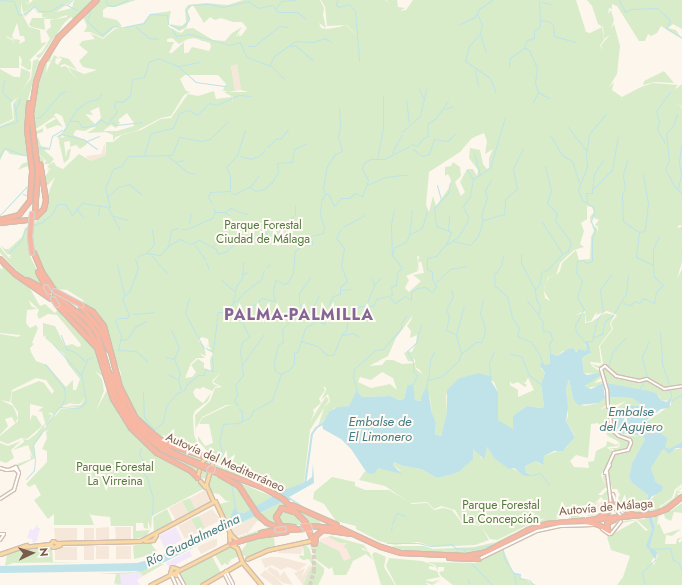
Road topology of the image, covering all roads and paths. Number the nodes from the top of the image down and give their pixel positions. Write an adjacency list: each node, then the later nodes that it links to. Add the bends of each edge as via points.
1 (93, 0): 3 (highway, Autovía del Mediterráneo)
2 (97, 0): 3 (highway, Autovía del Mediterráneo)
3 (73, 19): 4 (highway, Autovía del Mediterráneo, via 47,55 36,82 30,105 31,137)
4 (35, 157): 5 (highway, Autovía del Mediterráneo); 5 (highway, via 46,200 44,209); 6 (highway, via 29,204 19,215)
5 (34, 215): 9 (highway, Autovía del Mediterráneo, bridge, via 30,236)
6 (0, 220)
7 (30, 220): 8 (highway)
8 (0, 223)
9 (33, 253): 12 (highway, Autovía del Mediterráneo); 12 (highway, Autovía del Mediterráneo, via 38,272)
10 (0, 255): 12 (highway, via 22,277)
11 (0, 259): 12 (highway, via 15,274)
12 (52, 293): 13 (highway, bridge); 14 (highway, bridge); 17 (highway, Autovía del Mediterráneo, via 86,319); 19 (highway, Autovía del Mediterráneo, via 85,316 96,330 105,346)
13 (58, 305): 15 (highway); 21 (highway, via 97,348)
14 (81, 306): 16 (highway); 18 (highway, via 93,312 104,326)
15 (67, 309): 17 (highway, via 89,326); 21 (highway, via 85,325 97,343)
16 (102, 333): 18 (highway); 19 (highway)
17 (102, 345): 28 (highway, Autovía del Mediterráneo, via 115,393 132,424 163,450)
18 (113, 362): 24 (highway, via 124,398 144,426 176,448)
19 (114, 378): 28 (highway, Autovía del Mediterráneo, via 127,411 148,435 173,453)
20 (682, 386): 22 (street, via 664,389 647,379 637,381 616,376 608,367 601,369 608,390)
21 (112, 396): 30 (highway, via 120,413 137,436 157,453 186,468)
22 (607, 406)
23 (610, 411): 36 (street, via 611,429 631,443 628,450 614,453 606,472)
24 (206, 457): 25 (main road); 31 (main road, via 214,462)
25 (202, 461)
26 (0, 468): 34 (street, via 14,468 19,473 14,491)
27 (199, 470): 30 (main road)
28 (211, 470): 29 (highway, Autovía del Mediterráneo); 32 (highway, Autovía del Mediterráneo)
29 (218, 474): 32 (highway, Autovía del Mediterráneo); 46 (highway, via 239,486 260,517 278,529)
30 (199, 480): 31 (main road); 37 (main road)
31 (207, 480): 37 (main road, via 206,487)
32 (274, 495): 35 (highway, Autovía del Mediterráneo)
33 (682, 498): 40 (highway, Autovía de Málaga, via 667,510)
34 (0, 499)
35 (285, 501): 38 (highway, Autovía del Mediterráneo); 52 (highway, via 310,515); 55 (highway, Autovía del Mediterráneo, via 306,523)
36 (614, 503): 39 (street); 40 (highway); 56 (highway, via 602,517 538,524)
37 (214, 505): 54 (main road); 57 (main road, via 154,536 153,540 148,538 134,544 28,546)
38 (296, 514): 44 (highway, via 284,508 276,515 279,525); 55 (highway, Autovía del Mediterráneo, via 308,531)
39 (621, 516)
40 (638, 516): 41 (highway, Autovía de Málaga); 56 (highway, Autovía de Málaga, via 546,524)
41 (615, 520): 43 (highway, Autovía de Málaga); 49 (highway, via 607,523)
42 (621, 521): 49 (street, via 615,530)
43 (586, 522): 49 (highway); 58 (highway, Autovía de Málaga, via 546,526 480,555)
44 (294, 527): 46 (highway, Autovía de Málaga); 48 (highway, Autovía de Málaga)
45 (309, 527): 46 (highway, Autovía de Málaga, bridge); 51 (highway, Autovía de Málaga, via 328,528); 52 (highway, Autovía de Málaga, via 332,526)
46 (304, 528): 48 (highway)
47 (274, 531): 48 (highway, Autovía de Málaga, bridge); 48 (highway, via 277,536); 54 (highway)
48 (283, 531)
49 (608, 532): 59 (street, via 588,525 547,528)
50 (1, 533): 53 (street)
51 (350, 534): 55 (highway, via 323,530); 58 (highway, Autovía de Málaga, via 387,552)
52 (357, 534): 56 (highway, Autovía de Málaga, via 381,547 401,553 458,556)
53 (0, 540)
54 (234, 542): 60 (main road); 61 (main road)
55 (312, 543): 60 (main road, via 267,550)
56 (482, 553)
57 (0, 554)
58 (449, 558): 59 (highway)
59 (479, 559)
60 (245, 561): 62 (main road); 70 (main road)
61 (178, 571): 63 (main road); 63 (main road, via 172,567); 68 (street)
62 (225, 572): 64 (street); 69 (main road)
63 (171, 574): 65 (main road); 66 (main road); 67 (street)
64 (232, 584)
65 (147, 585)
66 (150, 585)
67 (176, 585)
68 (184, 585)
69 (202, 585)
70 (260, 585)

